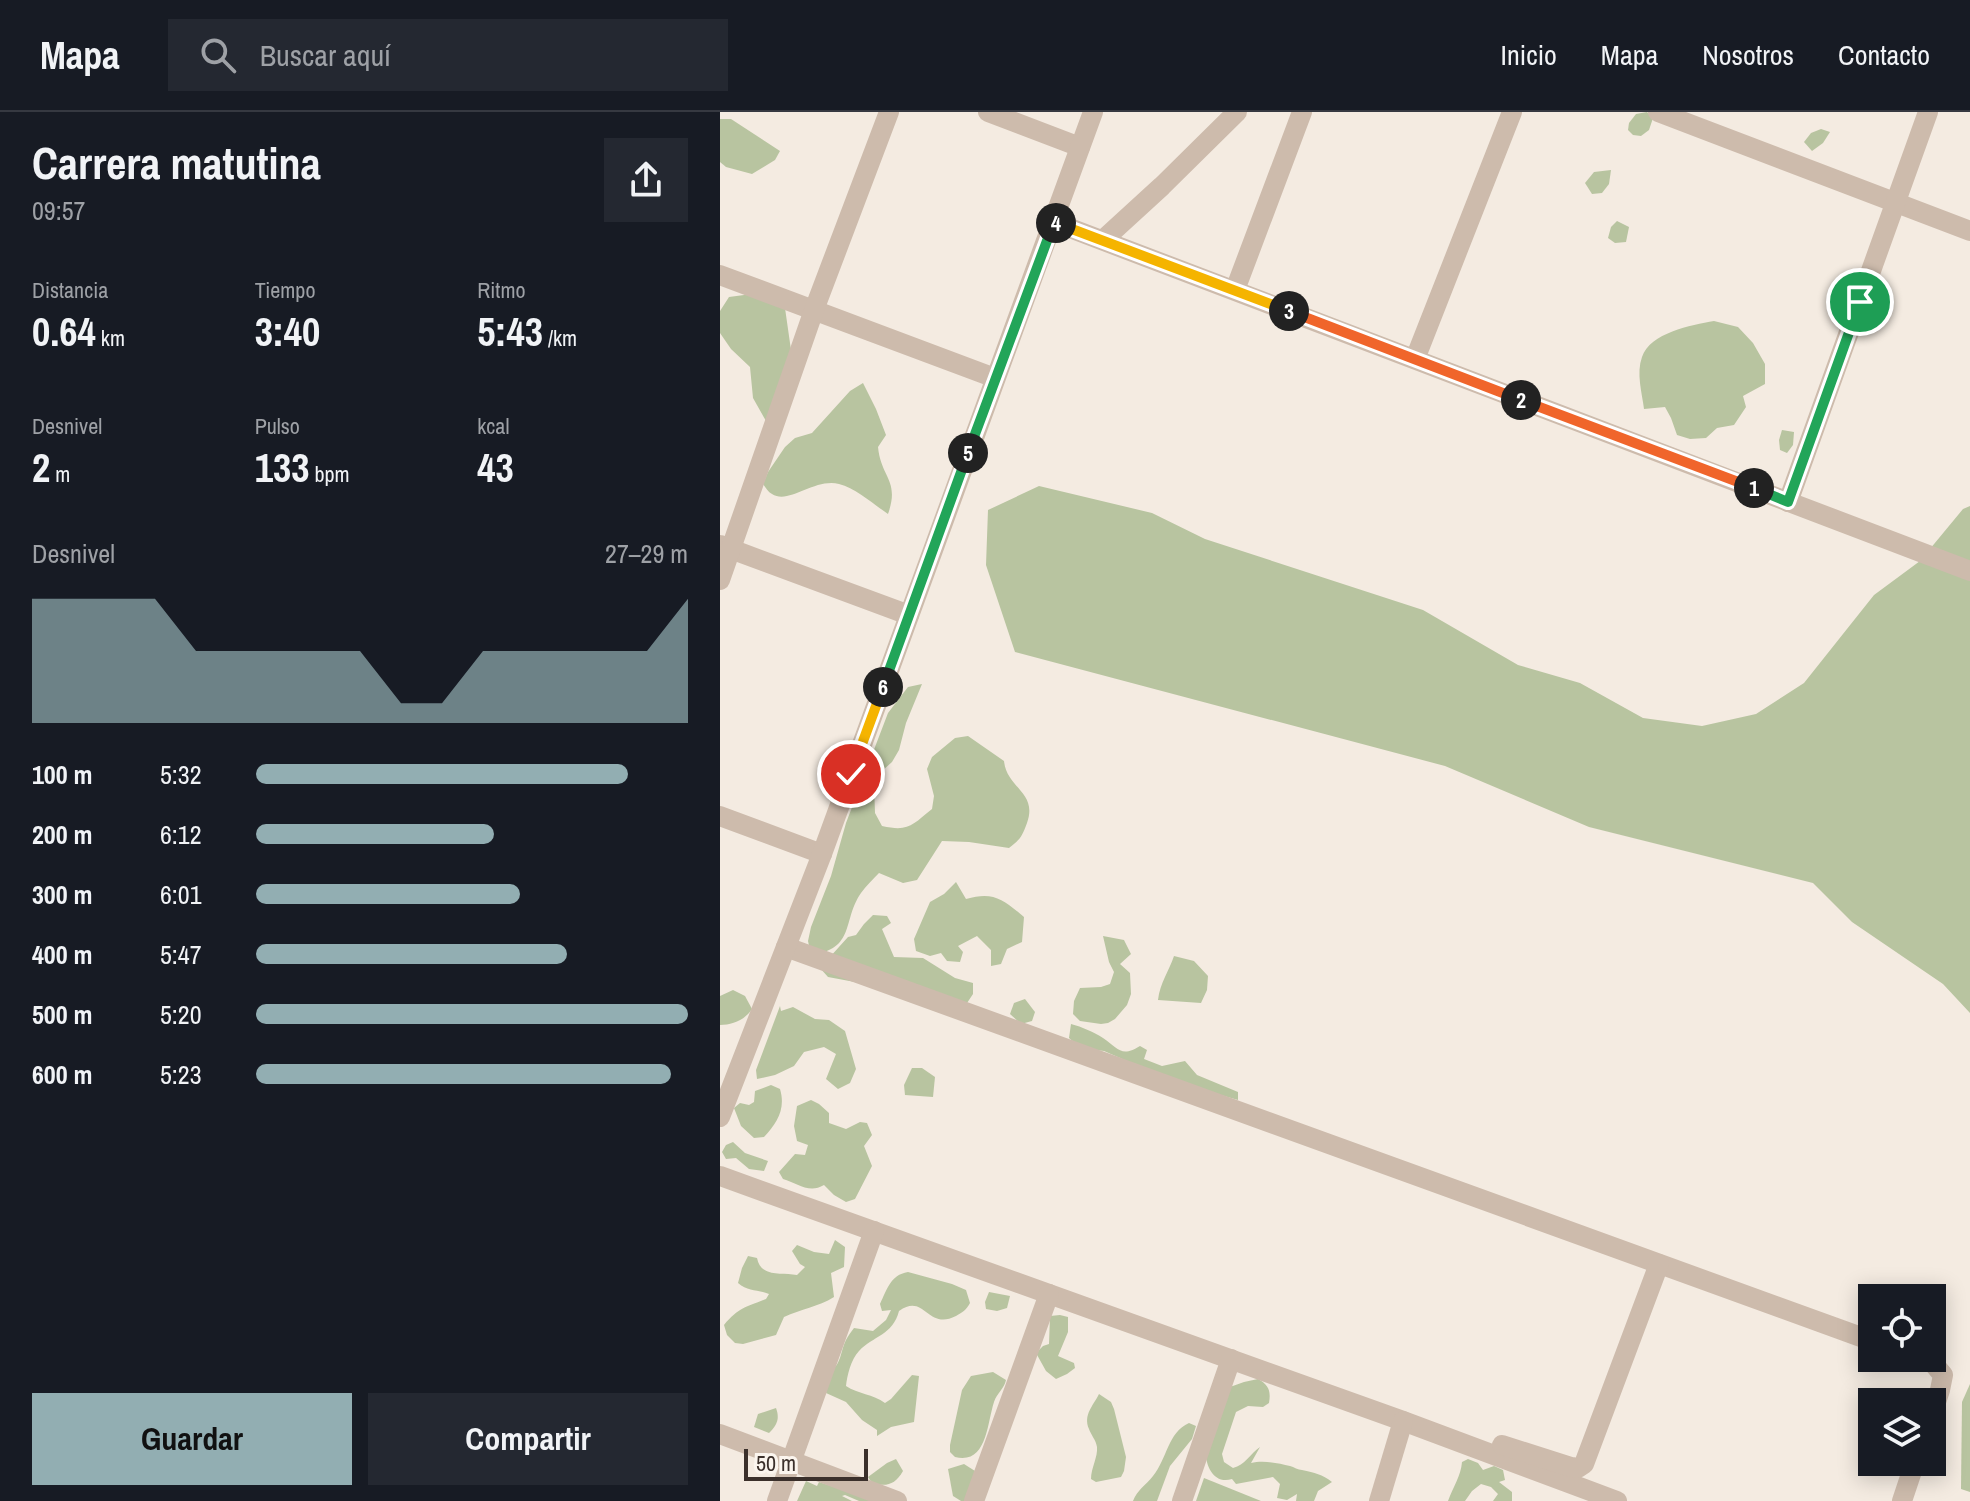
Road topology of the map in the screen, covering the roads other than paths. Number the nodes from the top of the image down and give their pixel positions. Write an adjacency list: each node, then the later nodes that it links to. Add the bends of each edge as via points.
1 (889, 112): 16 (street)
2 (988, 112): 9 (street)
3 (1093, 112): 9 (street)
4 (1237, 112): 13 (street)
5 (1302, 112): 15 (street)
6 (1512, 112): 17 (street)
7 (1658, 112): 10 (street)
8 (1928, 112): 10 (street)
9 (1080, 147): 11 (street)
10 (1895, 203): 12 (street); 19 (street)
11 (1054, 222): 13 (street); 18 (street)
12 (1970, 231)
13 (1103, 240): 15 (street)
14 (720, 275): 16 (street)
15 (1235, 290): 17 (street)
16 (814, 310): 18 (street); 20 (street)
17 (1415, 359): 19 (street)
18 (995, 378): 23 (street)
19 (1788, 502): 21 (street)
20 (726, 547): 22 (street); 23 (street)
21 (1970, 571)
22 (720, 580)
23 (909, 615): 25 (street)
24 (720, 816): 25 (street)
25 (822, 854): 26 (street)
26 (786, 947): 27 (street); 30 (street)
27 (720, 1117)
28 (720, 1176): 29 (street)
29 (874, 1231): 31 (street); 37 (street)
30 (1659, 1264): 32 (street); 36 (street, via 1584,1464 1571,1467 1459,1432)
31 (1049, 1294): 33 (street); 42 (street)
32 (1858, 1336)
33 (1231, 1359): 34 (street); 43 (street)
34 (1403, 1421): 36 (street); 44 (street)
35 (720, 1434): 37 (street)
36 (1443, 1436): 39 (street)
37 (792, 1461): 40 (street); 41 (street)
38 (1910, 1476): 46 (street)
39 (1572, 1494): 45 (street)
40 (777, 1501)
41 (897, 1501)
42 (974, 1501)
43 (1182, 1501)
44 (1379, 1501)
45 (1617, 1501)
46 (1902, 1501)

